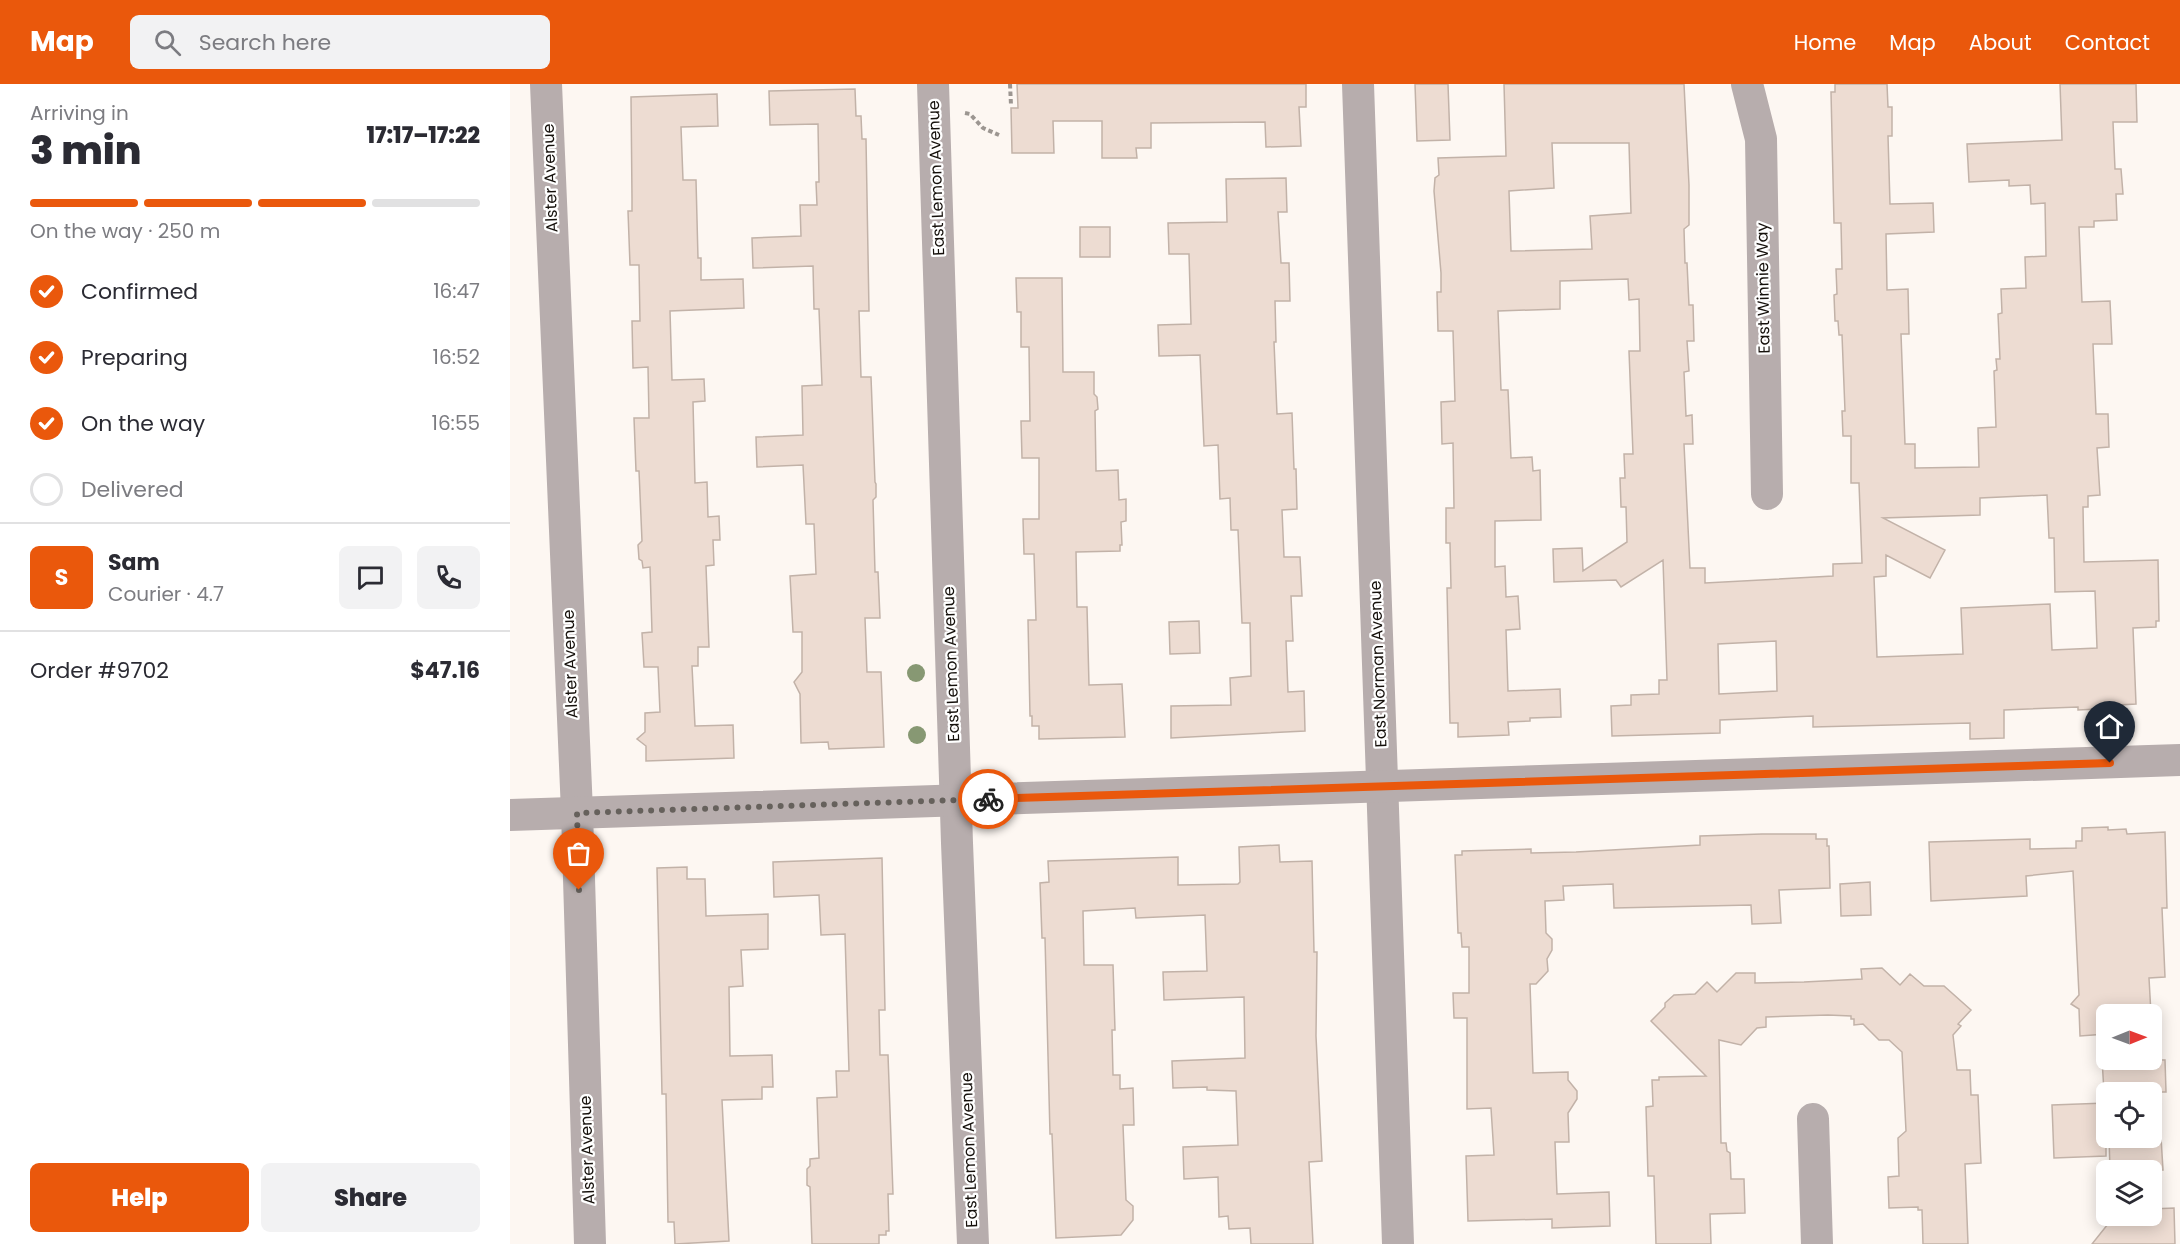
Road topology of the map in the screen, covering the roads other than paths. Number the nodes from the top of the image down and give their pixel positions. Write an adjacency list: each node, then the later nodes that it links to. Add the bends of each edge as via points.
1 (546, 84): 9 (street, Alster Avenue)
2 (933, 84): 8 (street, East Lemon Avenue)
3 (1358, 84): 7 (street, East Norman Avenue)
4 (1747, 84): 5 (street, East Winnie Way, via 1761,139)
5 (1767, 494)
6 (2180, 760): 7 (street)
7 (1382, 787): 8 (street); 14 (street, East Norman Avenue)
8 (956, 800): 9 (street); 13 (street, East Lemon Avenue)
9 (577, 813): 10 (street); 12 (street, Alster Avenue)
10 (510, 815)
11 (1813, 1119): 15 (street)
12 (590, 1244)
13 (973, 1244)
14 (1398, 1244)
15 (1817, 1244)

